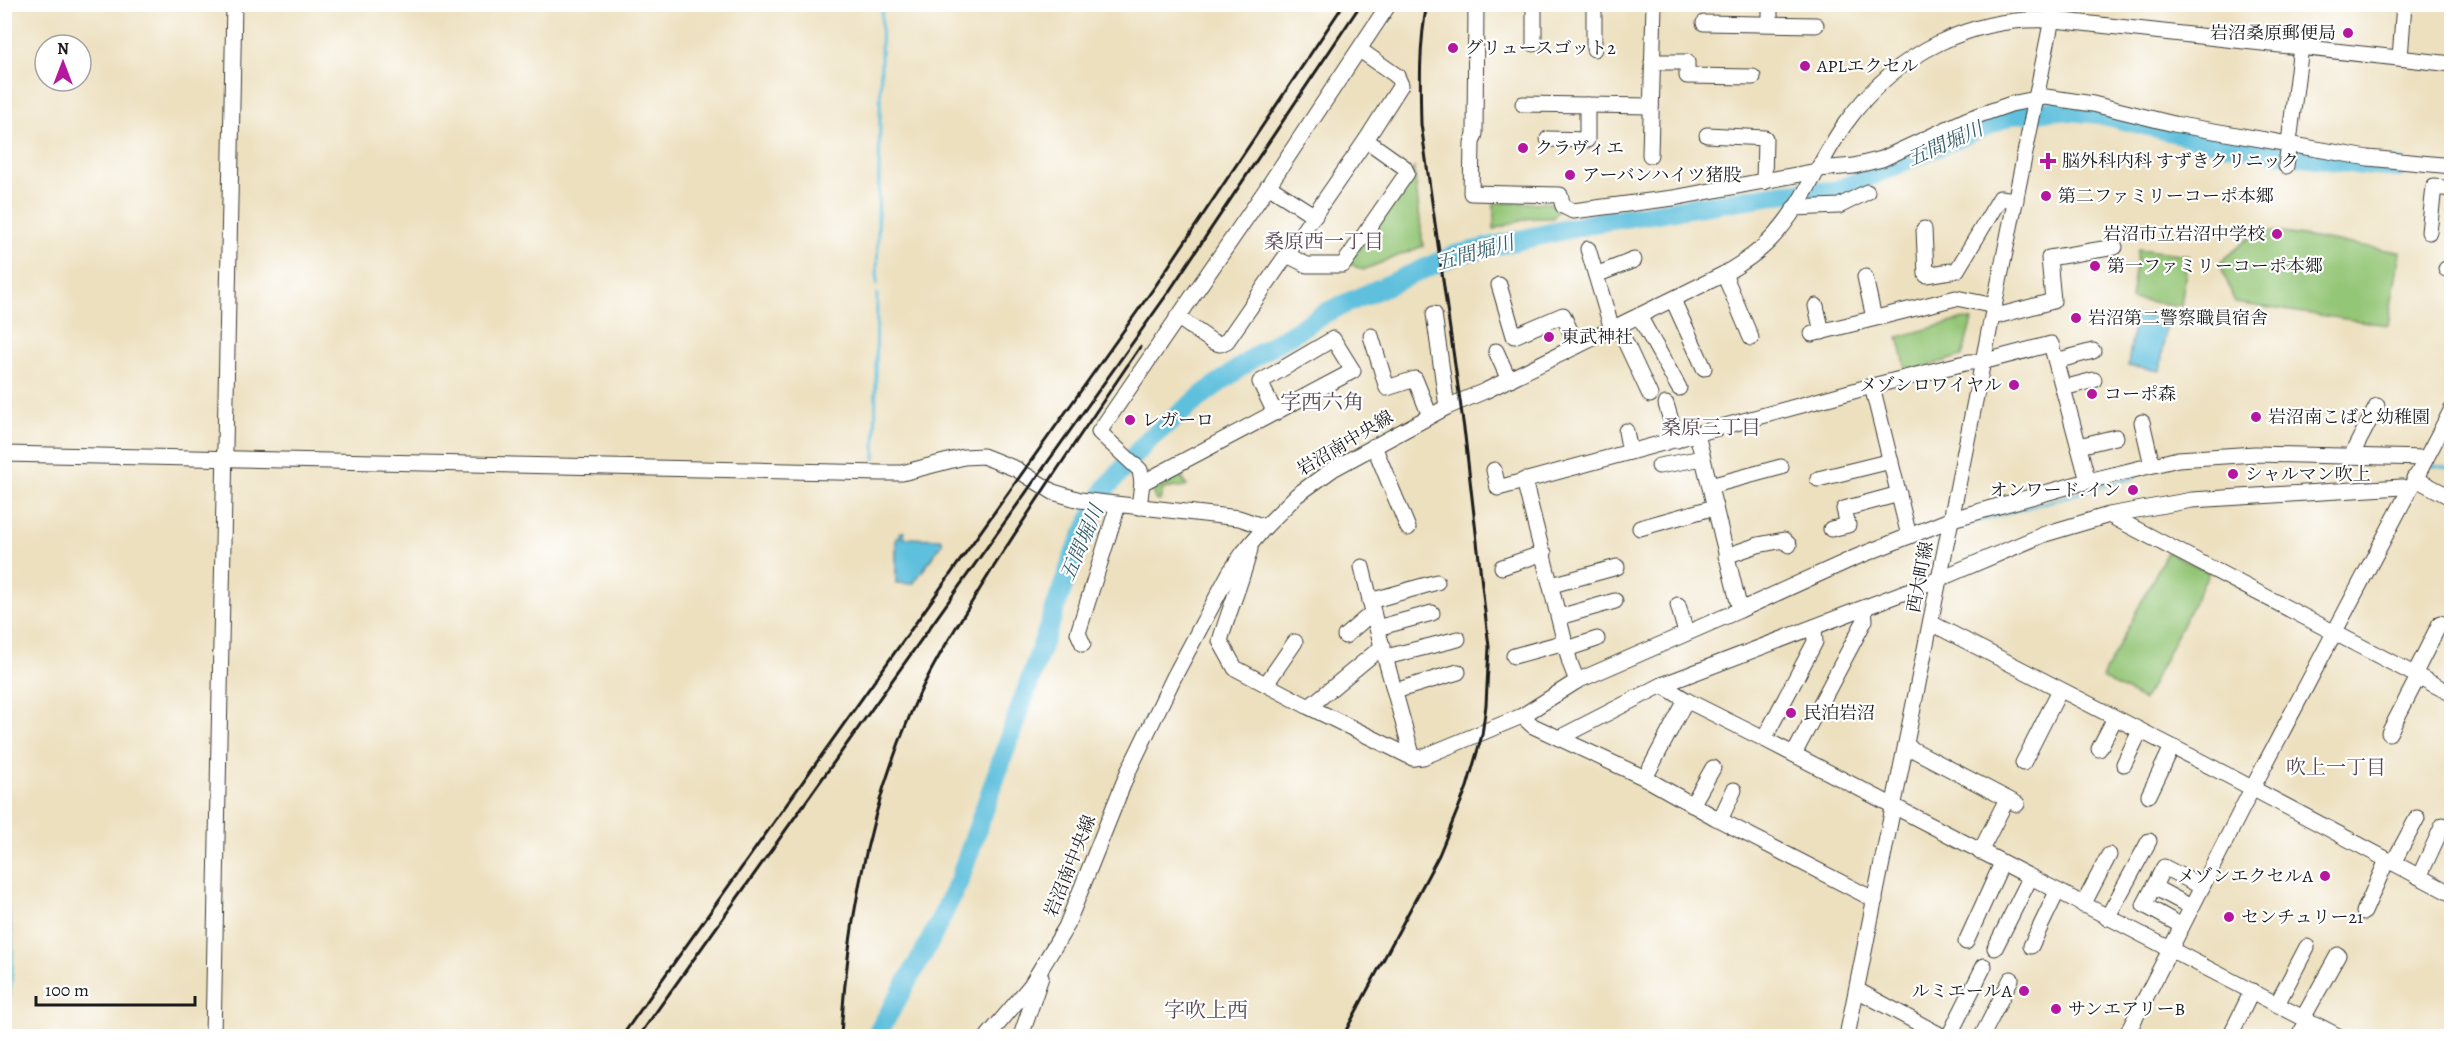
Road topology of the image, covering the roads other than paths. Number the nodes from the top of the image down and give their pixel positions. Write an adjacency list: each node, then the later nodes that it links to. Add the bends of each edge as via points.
1 (234, 4): 89 (street)
2 (1389, 4): 16 (street)
3 (1476, 4): 33 (street, via 1471,193 1560,195 1563,206 1573,211)
4 (1534, 4): 13 (street)
5 (1594, 4): 15 (street)
6 (1654, 4): 18 (street)
7 (1770, 4): 10 (street)
8 (2404, 4): 17 (street)
9 (2054, 12): 14 (street); 21 (street); 32 (street, via 1964,32 1923,50 1897,67 1861,102)
10 (1770, 22): 11 (street); 12 (street)
11 (1704, 23)
12 (1816, 25)
13 (1534, 44)
14 (2301, 47): 17 (street); 28 (street)
15 (1594, 49)
16 (1360, 50): 27 (street, via 1401,81); 34 (street)
17 (2400, 58): 19 (street)
18 (1652, 62): 20 (street, via 1687,62 1687,76); 24 (street)
19 (2451, 64)
20 (1753, 77)
21 (2037, 100): 28 (street, via 2049,97 2084,102 2174,124); 32 (street, via 1968,119 1882,159); 37 (street, 西大町線)
22 (1523, 104): 23 (street)
23 (1587, 105): 24 (street); 26 (street, via 1587,140)
24 (1651, 106): 29 (street)
25 (1707, 135): 33 (street, via 1766,138)
26 (1548, 139)
27 (1366, 140): 39 (street); 44 (street, via 1407,174 1343,265 1307,265)
28 (2288, 144): 30 (street); 31 (street, via 2368,158)
29 (1650, 155)
30 (2286, 166)
31 (2451, 166)
32 (1816, 171): 33 (street); 38 (street, 岩沼南中央線)
33 (1764, 182)
34 (1268, 186): 39 (street); 54 (street)
35 (2451, 189): 41 (street, via 2434,187)
36 (1867, 192): 38 (street, via 1839,206)
37 (2016, 200): 40 (street, via 2000,198 1957,270 1926,275); 52 (street, 西大町線)
38 (1796, 205): 46 (street, 岩沼南中央線, via 1771,239)
39 (1315, 216): 44 (street)
40 (1924, 229)
41 (2429, 232)
42 (2115, 247): 52 (street, via 2049,258 2053,301)
43 (1588, 249): 47 (street)
44 (1287, 255): 54 (street, via 1227,341 1213,342)
45 (1634, 260): 47 (street)
46 (1724, 274): 50 (street, 岩沼南中央線); 59 (street)
47 (1596, 275): 57 (street)
48 (1865, 277): 56 (street)
49 (1499, 285): 60 (street, via 1514,336 1563,315)
50 (1672, 300): 55 (street, 岩沼南中央線); 65 (street)
51 (1816, 306): 56 (street, via 1817,333)
52 (1994, 312): 56 (street, via 1956,298); 64 (street, 西大町線)
53 (1434, 314): 74 (street)
54 (1177, 316): 97 (street, via 1099,432)
55 (1639, 316): 57 (street, 岩沼南中央線); 70 (street)
56 (1874, 318)
57 (1615, 327): 60 (street, 岩沼南中央線); 71 (street)
58 (1371, 336): 77 (street, via 1387,388 1414,379)
59 (1751, 338)
60 (1577, 346): 66 (street, 岩沼南中央線)
61 (1496, 351): 66 (street)
62 (2093, 351): 63 (street)
63 (2056, 361): 64 (street, via 2051,344); 69 (street)
64 (1982, 362): 68 (street); 108 (street, 西大町線)
65 (1704, 368)
66 (1509, 380): 74 (street, 岩沼南中央線)
67 (2094, 380): 69 (street)
68 (1872, 386): 81 (street); 91 (street)
69 (2063, 387): 85 (street)
70 (1679, 388)
71 (1650, 395)
72 (1666, 404): 83 (street)
73 (2377, 406): 88 (street)
74 (1447, 407): 77 (street, 岩沼南中央線)
75 (2451, 409): 79 (street)
76 (1275, 413): 76 (street, via 1353,371 1333,339 1260,382); 97 (street)
77 (1430, 416): 84 (street, 岩沼南中央線)
78 (2142, 422): 92 (street)
79 (2447, 429): 96 (street)
80 (1626, 431): 86 (street)
81 (1697, 434): 83 (street); 90 (street)
82 (2116, 437): 85 (street)
83 (1677, 440): 86 (street)
84 (1374, 446): 109 (street, 岩沼南中央線, via 1324,475); 110 (street)
85 (2079, 446): 100 (street)
86 (1630, 452): 99 (street)
87 (4, 453): 89 (street)
88 (2351, 456): 92 (street, via 2255,454 2178,459); 96 (street)
89 (224, 458): 104 (street, via 881,474 983,456 1016,469 1053,492); 209 (street)
90 (1703, 458): 93 (street); 101 (street)
91 (1891, 461): 98 (street); 102 (street)
92 (2152, 465): 100 (street)
93 (1659, 466)
94 (1781, 467): 101 (street)
95 (1494, 470): 99 (street, via 1498,488)
96 (2419, 471): 103 (street); 107 (street, via 2402,487 2192,500); 135 (street)
97 (1141, 477): 105 (street)
98 (1818, 479)
99 (1524, 480): 116 (street)
100 (2088, 481): 108 (street)
101 (1710, 486): 106 (street)
102 (1899, 494): 112 (street, via 1844,509 1848,525); 113 (street)
103 (2451, 498)
104 (1115, 505): 105 (street); 141 (street, via 1078,633)
105 (1139, 507): 109 (street, via 1239,518)
106 (1715, 507): 111 (street); 117 (street)
107 (2109, 515): 121 (street, via 2045,534); 135 (street)
108 (1952, 519): 113 (street); 121 (street, 西大町線)
109 (1264, 527): 114 (street, 岩沼南中央線)
110 (1408, 528)
111 (1640, 528)
112 (1831, 529)
113 (1910, 536): 128 (street)
114 (1252, 542): 148 (street, via 1220,641 1235,668); 202 (street, 岩沼南中央線, via 1230,572 1174,677 1128,772 1066,927)
115 (1789, 545): 117 (street, via 1784,540)
116 (1544, 554): 119 (street); 123 (street)
117 (1726, 556): 128 (street)
118 (1362, 567): 126 (street)
119 (1502, 567)
120 (1617, 567): 123 (street)
121 (1939, 579): 127 (street); 131 (street, 西大町線)
122 (1437, 582): 126 (street)
123 (1552, 585): 130 (street)
124 (1616, 601): 130 (street)
125 (1678, 605): 136 (street)
126 (1372, 606): 134 (street); 137 (street)
127 (1864, 608): 133 (street); 165 (street, via 1865,620)
128 (1740, 610): 136 (street)
129 (1432, 613): 134 (street)
130 (1559, 616): 142 (street)
131 (1931, 623): 151 (street); 162 (street, 西大町線)
132 (2440, 623): 146 (street)
133 (1814, 627): 149 (street); 161 (street, via 1815,642)
134 (1377, 628): 143 (street)
135 (2335, 632): 146 (street); 171 (street)
136 (1686, 633): 147 (street)
137 (1345, 636)
138 (1458, 639): 143 (street)
139 (1597, 639): 142 (street)
140 (1294, 642): 148 (street)
141 (1083, 644)
142 (1566, 645): 144 (street); 147 (street)
143 (1385, 651): 150 (street); 154 (street)
144 (1514, 656)
145 (1458, 672): 150 (street)
146 (2416, 676): 152 (street); 159 (street)
147 (1577, 681): 155 (street)
148 (1266, 684): 154 (street)
149 (1662, 684): 153 (street); 160 (street)
150 (1395, 691): 166 (street)
151 (2063, 691): 156 (street); 157 (street); 167 (street)
152 (2451, 694)
153 (1686, 700): 161 (street); 170 (street)
154 (1309, 707): 166 (street)
155 (1522, 716): 160 (street); 166 (street)
156 (2115, 718): 158 (street); 164 (street)
157 (2047, 729)
158 (2140, 731): 163 (street); 168 (street)
159 (2389, 733)
160 (1559, 738): 170 (street)
161 (1764, 739): 165 (street)
162 (1906, 747): 175 (street, 西大町線); 180 (street, via 2012,802)
163 (2172, 747): 171 (street); 173 (street)
164 (2098, 749)
165 (1794, 754): 175 (street)
166 (1413, 758)
167 (2023, 763)
168 (2124, 764)
169 (1713, 768): 174 (street)
170 (1645, 778): 174 (street)
171 (2252, 789): 182 (street); 187 (street)
172 (1734, 790): 177 (street)
173 (2149, 795)
174 (1692, 805): 177 (street)
175 (1894, 807): 180 (street); 190 (street, 西大町線)
176 (2417, 818): 182 (street)
177 (1720, 820): 190 (street)
178 (2443, 825): 184 (street)
179 (2149, 842): 194 (street)
180 (1980, 852): 183 (street)
181 (2109, 855): 191 (street)
182 (2390, 861): 184 (street); 193 (street)
183 (2002, 863): 185 (street); 196 (street)
184 (2419, 877): 189 (street)
185 (2030, 878): 188 (street); 199 (street)
186 (2154, 887): 187 (street, via 2164,867); 192 (street); 195 (street, via 2144,905)
187 (2202, 887): 192 (street)
188 (2057, 892): 191 (street); 197 (street)
189 (2451, 894)
190 (1875, 900): 205 (street, 西大町線)
191 (2083, 905): 194 (street)
192 (2192, 907): 195 (street)
193 (2364, 912)
194 (2107, 918): 200 (street)
195 (2182, 926): 200 (street)
196 (1966, 942)
197 (2031, 946)
198 (2307, 947): 207 (street)
199 (1995, 948)
200 (2169, 950): 206 (street); 216 (street)
201 (2338, 955): 208 (street)
202 (1047, 960): 210 (street, 岩沼南中央線); 211 (street)
203 (1984, 966): 214 (street)
204 (2011, 979): 215 (street)
205 (1857, 990): 212 (street, 西大町線); 213 (street)
206 (2252, 991): 207 (street); 217 (street)
207 (2277, 1004): 208 (street)
208 (2305, 1019): 218 (street); 219 (street)
209 (213, 1036)
210 (988, 1036)
211 (1021, 1036)
212 (1847, 1036)
213 (1942, 1036)
214 (1949, 1036)
215 (1982, 1036)
216 (2126, 1036)
217 (2230, 1036)
218 (2299, 1036)
219 (2338, 1036)

